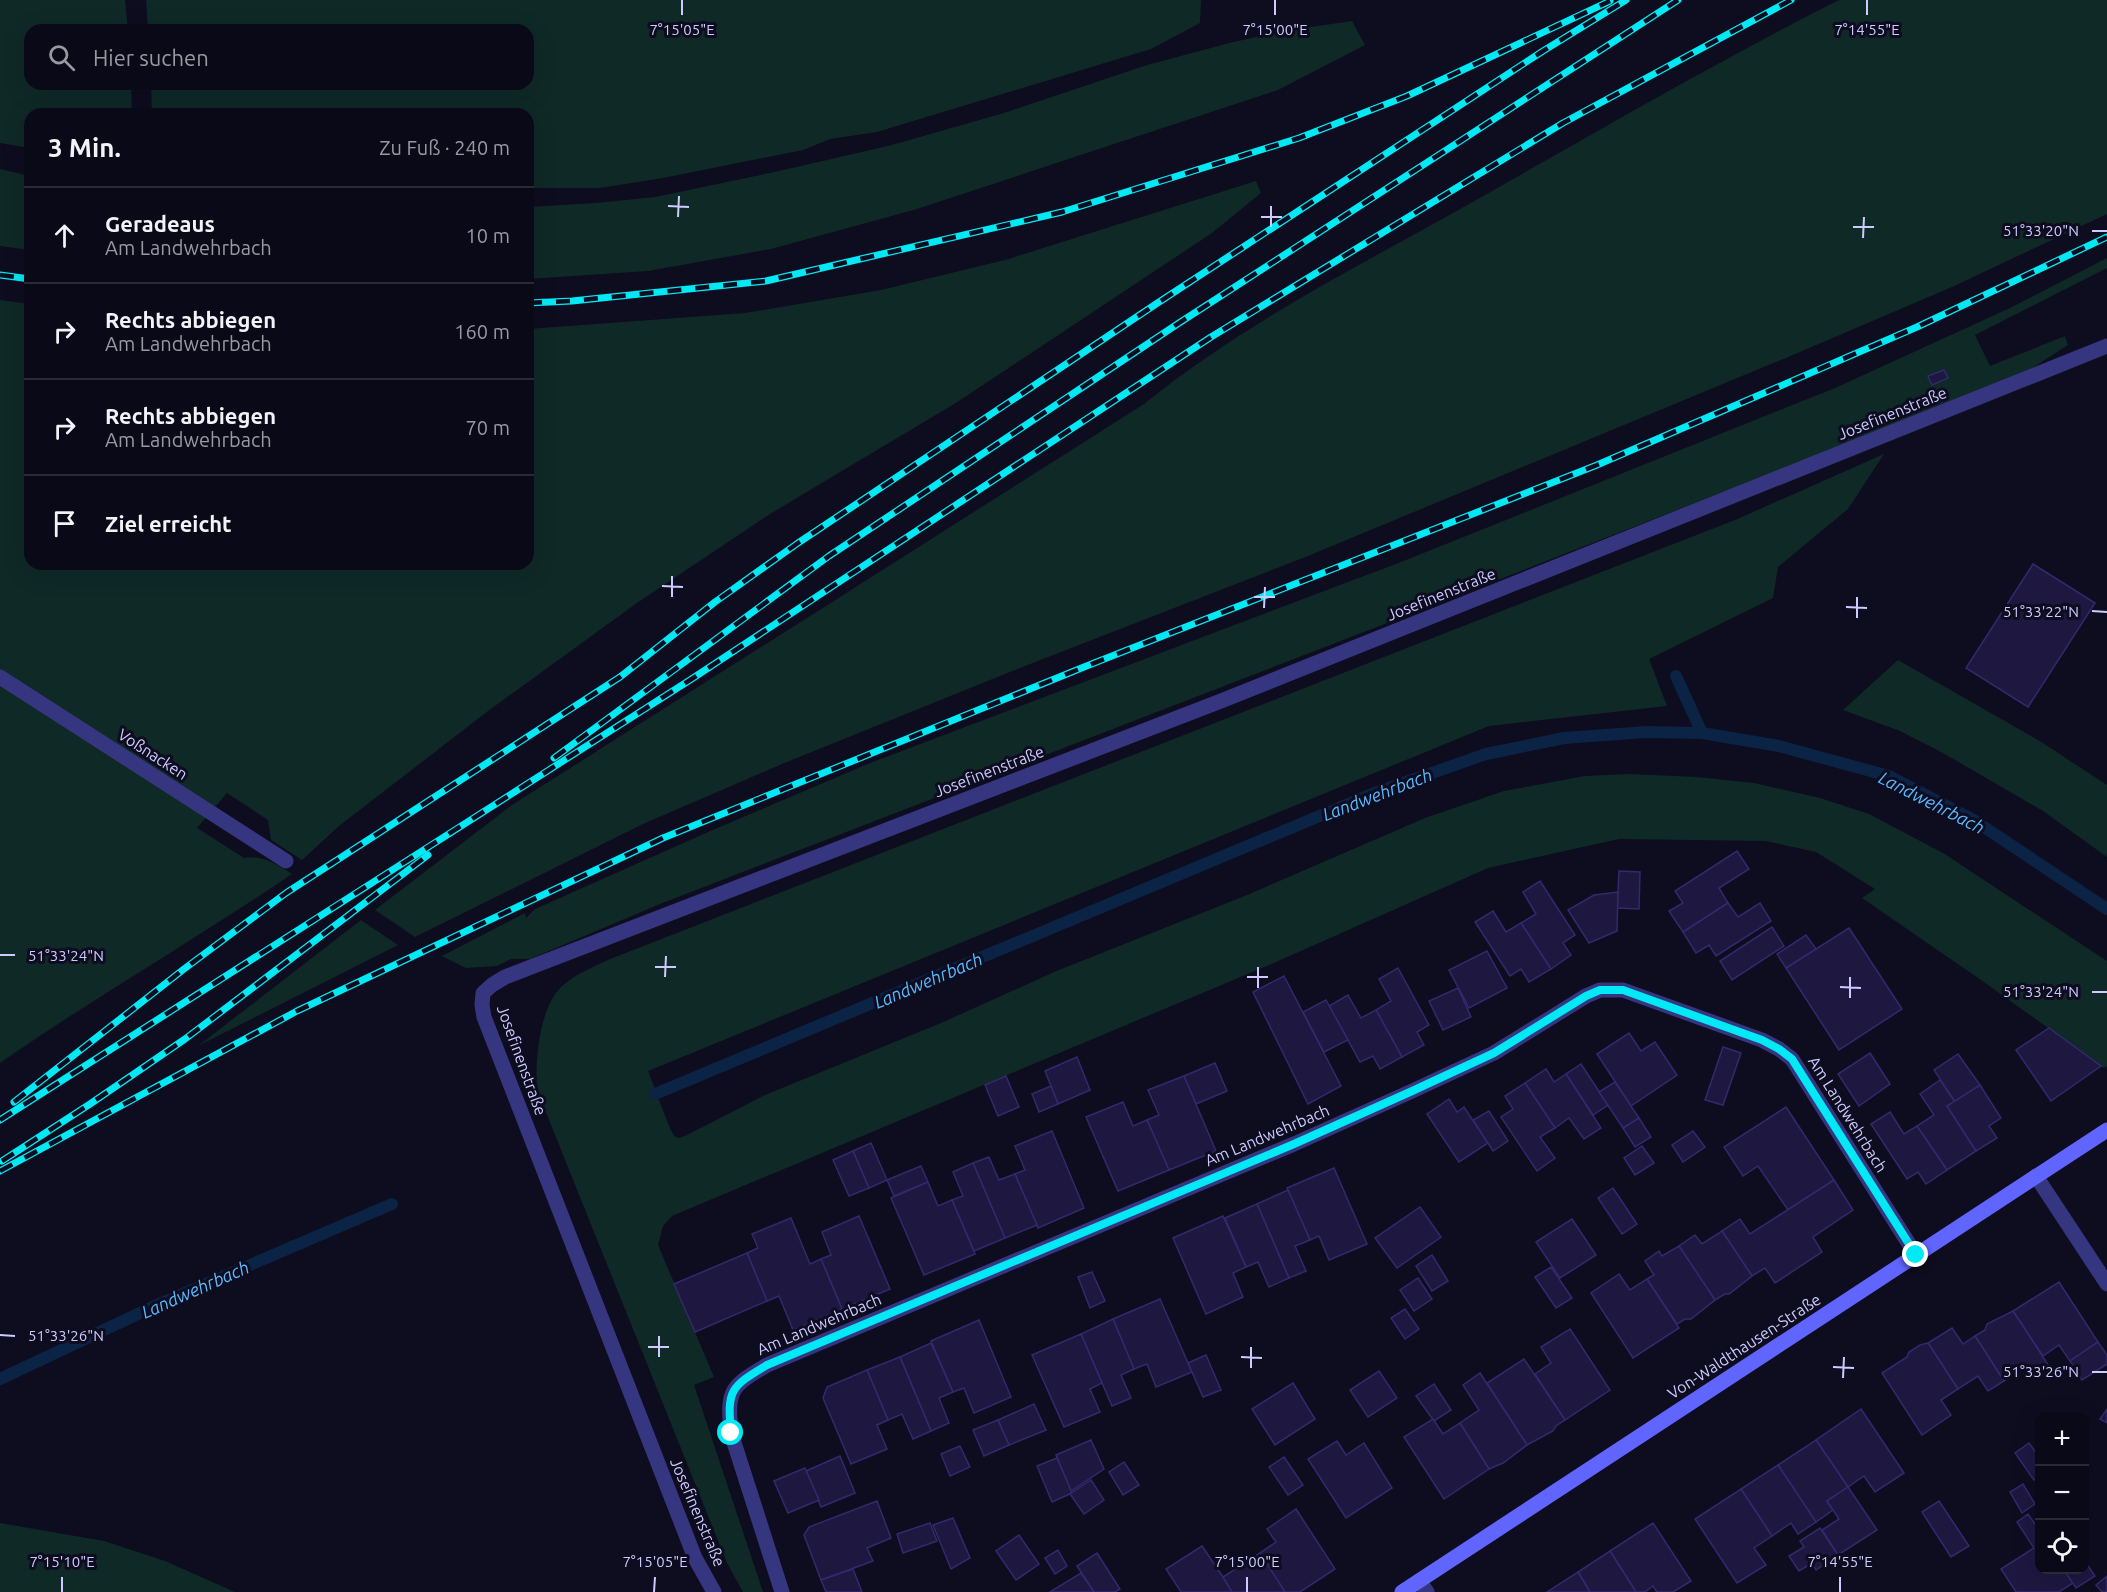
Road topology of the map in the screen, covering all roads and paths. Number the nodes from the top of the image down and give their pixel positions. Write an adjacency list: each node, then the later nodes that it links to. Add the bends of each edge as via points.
1 (2107, 346): 9 (street, Josefinenstraße, via 1221,701 516,973 483,993 484,1017 695,1558)
2 (0, 677): 3 (street, Voßnacken)
3 (286, 861)
4 (2107, 1130): 5 (street, Von-Waldthausen-Straße)
5 (2036, 1176): 6 (street, Von-Waldthausen-Straße); 7 (street)
6 (1916, 1255): 8 (street, Von-Waldthausen-Straße); 10 (street, Am Landwehrbach, via 1792,1059 1752,1036 1623,990 1600,990 1494,1053 1410,1092 767,1365 744,1379 731,1394 731,1433)
7 (2107, 1284)
8 (1423, 1586): 11 (street, Von-Waldthausen-Straße)
9 (714, 1592)
10 (782, 1592)
11 (1402, 1592)

